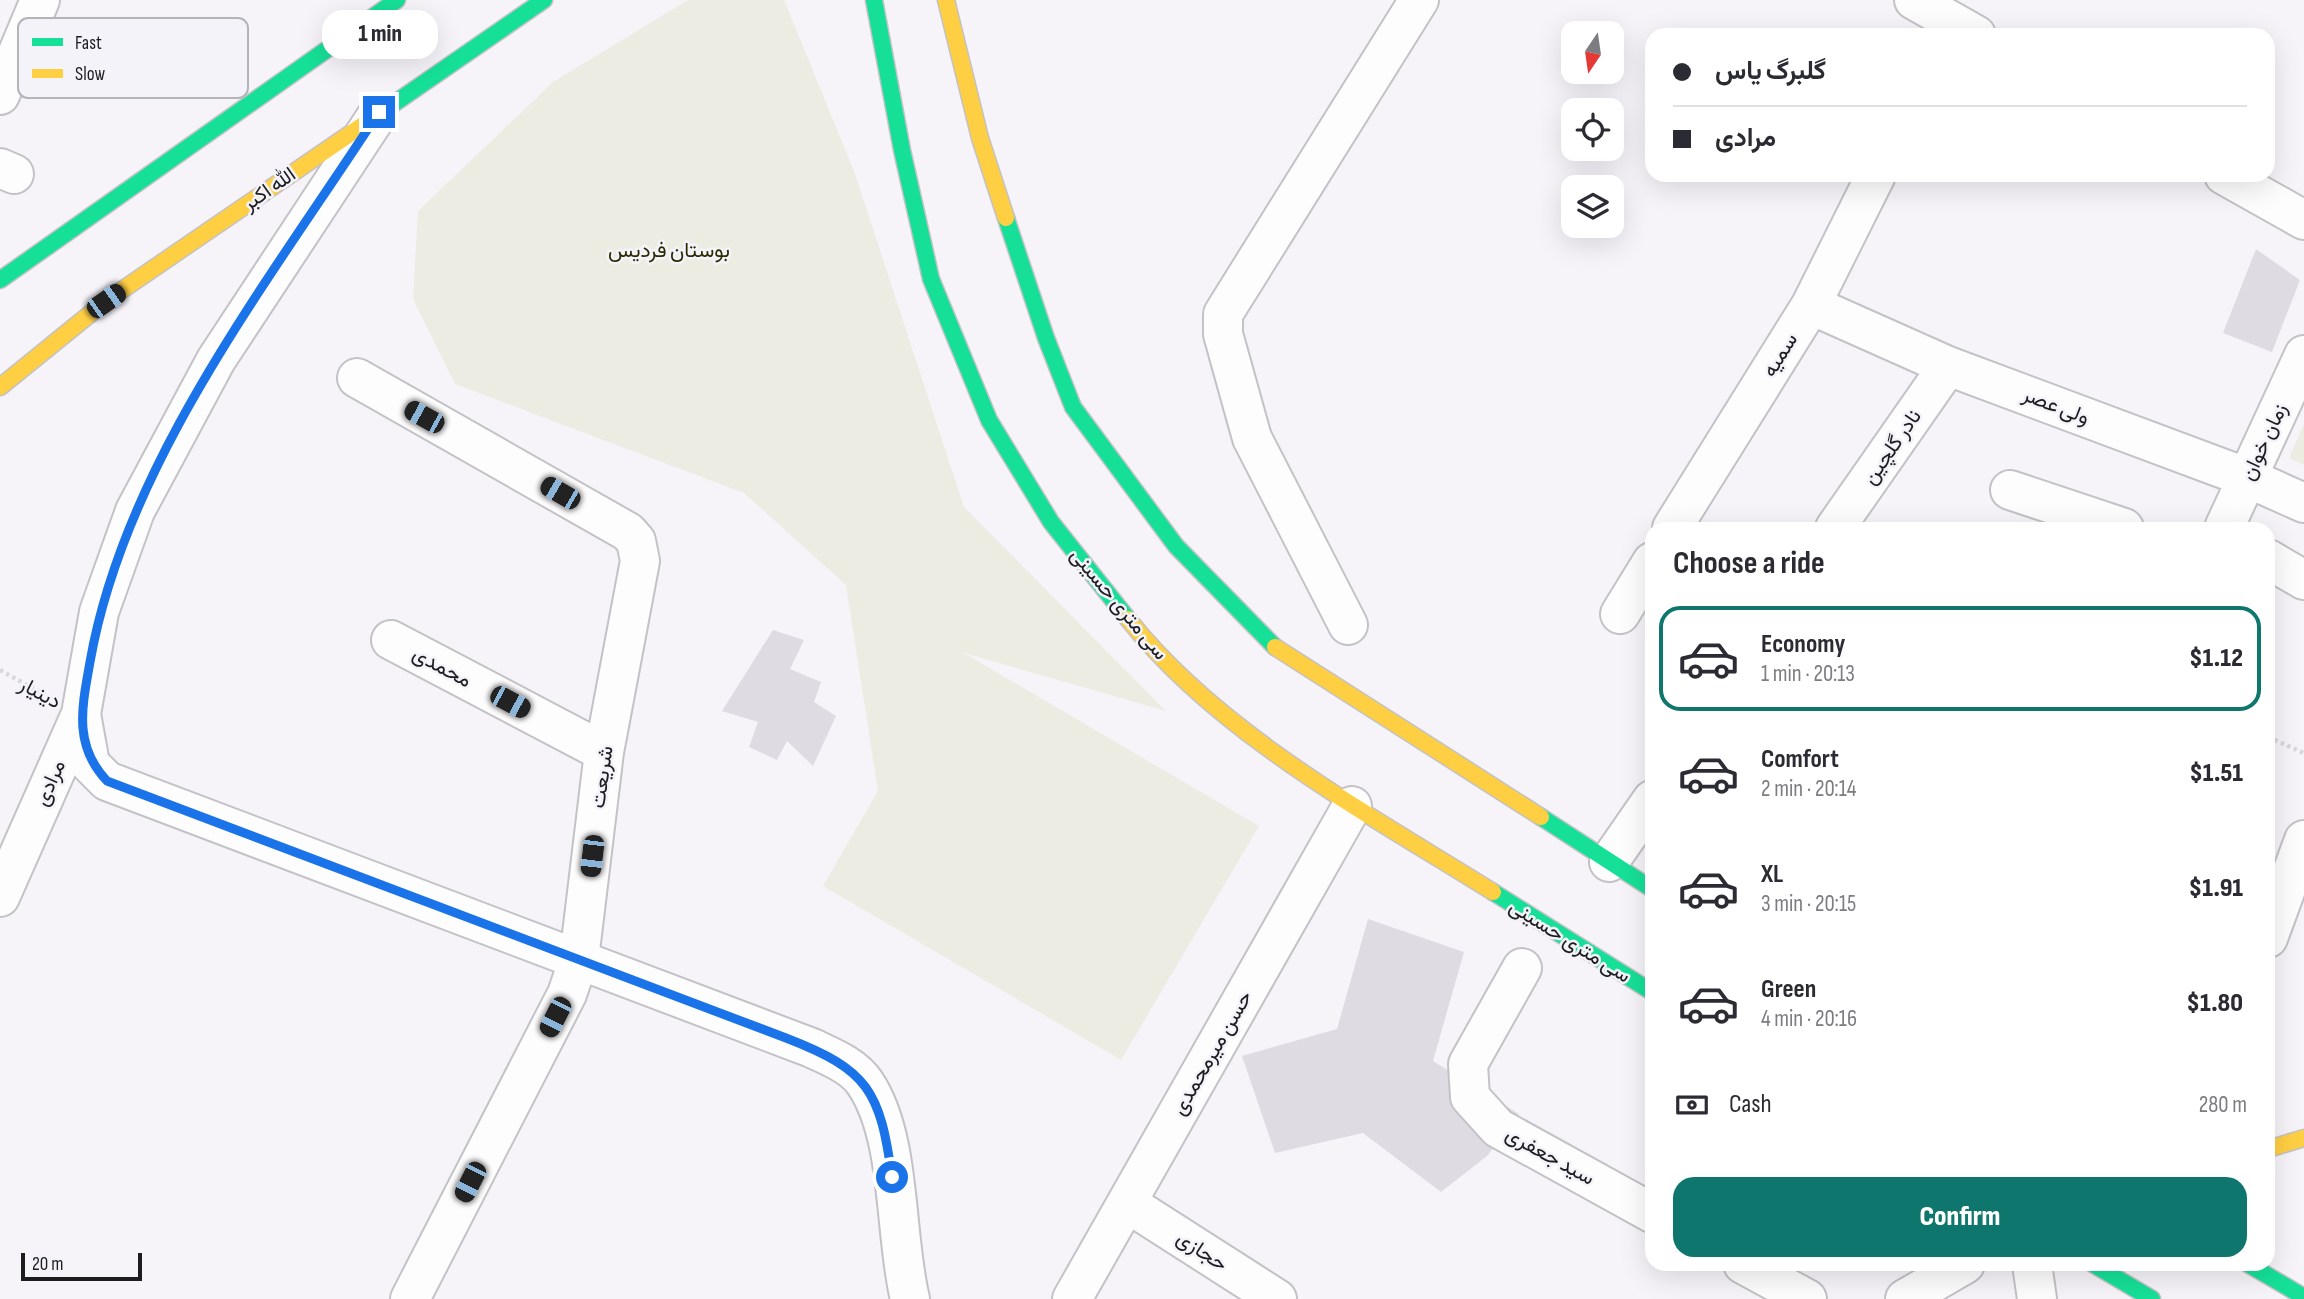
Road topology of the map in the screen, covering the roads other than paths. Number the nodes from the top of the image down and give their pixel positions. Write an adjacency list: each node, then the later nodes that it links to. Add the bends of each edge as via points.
1 (40, 0): 8 (street)
2 (397, 0): 16 (main road)
3 (544, 0): 12 (main road, الله اکبر)
4 (946, 0): 40 (main road, via 980,138 1073,407 1176,546 1275,647)
5 (1419, 0): 33 (street, via 1223,314 1223,334 1252,438)
6 (1914, 0): 9 (street)
7 (872, 3): 37 (main road, سی متری حسینی, via 931,278 989,420 1051,522 1152,650 1269,751)
8 (32, 18)
9 (1955, 28)
10 (18, 52): 11 (street)
11 (0, 95)
12 (379, 112): 21 (main road, الله اکبر, via 106,301); 35 (street, مرادی, via 216,360 135,511 99,612)
13 (1872, 182): 17 (street, سمیه)
14 (2236, 182): 15 (street)
15 (2304, 220)
16 (0, 280)
17 (1811, 305): 19 (street, ولی عصر); 25 (street, سمیه)
18 (2304, 355): 22 (street, زمان خوان)
19 (1948, 366): 22 (street, ولی عصر); 26 (street, نادر گلچین)
20 (357, 379): 36 (street, شریعت, via 628,531 636,541 640,561)
21 (0, 387)
22 (2248, 478): 24 (street, ولی عصر); 28 (street, زمان خوان)
23 (2010, 489): 27 (street)
24 (2304, 503)
25 (1676, 522)
26 (1839, 522)
27 (2106, 522)
28 (2227, 522)
29 (2275, 563): 31 (street)
30 (1645, 573): 32 (street)
31 (2304, 580)
32 (1620, 614)
33 (1348, 625)
34 (391, 640): 36 (street, محمدی)
35 (81, 715): 42 (street, مرادی); 45 (street, via 90,764 107,781)
36 (604, 752): 45 (street, شریعت)
37 (1352, 806): 47 (main road, سی متری حسینی); 50 (street, حسن میرمحمدی)
38 (1645, 810): 40 (street)
39 (2304, 840): 43 (street)
40 (1609, 862): 41 (main road)
41 (1645, 885)
42 (0, 897)
43 (2284, 902): 44 (street)
44 (2275, 922)
45 (579, 959): 58 (street, شریعت, via 567,994); 59 (street, via 812,1048 842,1062 864,1082 885,1126)
46 (1522, 968): 51 (street, سید جعفری, via 1468,1064 1471,1097 1498,1128)
47 (1645, 988)
48 (2304, 1138): 49 (main road)
49 (2275, 1147)
50 (1127, 1203): 60 (street, حسن میرمحمدی); 61 (street, حجازی)
51 (1645, 1209)
52 (1756, 1271): 62 (street)
53 (1953, 1271): 63 (street)
54 (2033, 1271): 64 (street)
55 (2105, 1271): 65 (main road)
56 (2259, 1271): 57 (main road)
57 (2304, 1297)
58 (410, 1299)
59 (910, 1299)
60 (1072, 1299)
61 (1277, 1299)
62 (1807, 1299)
63 (1905, 1299)
64 (2037, 1299)
65 (2152, 1299)

